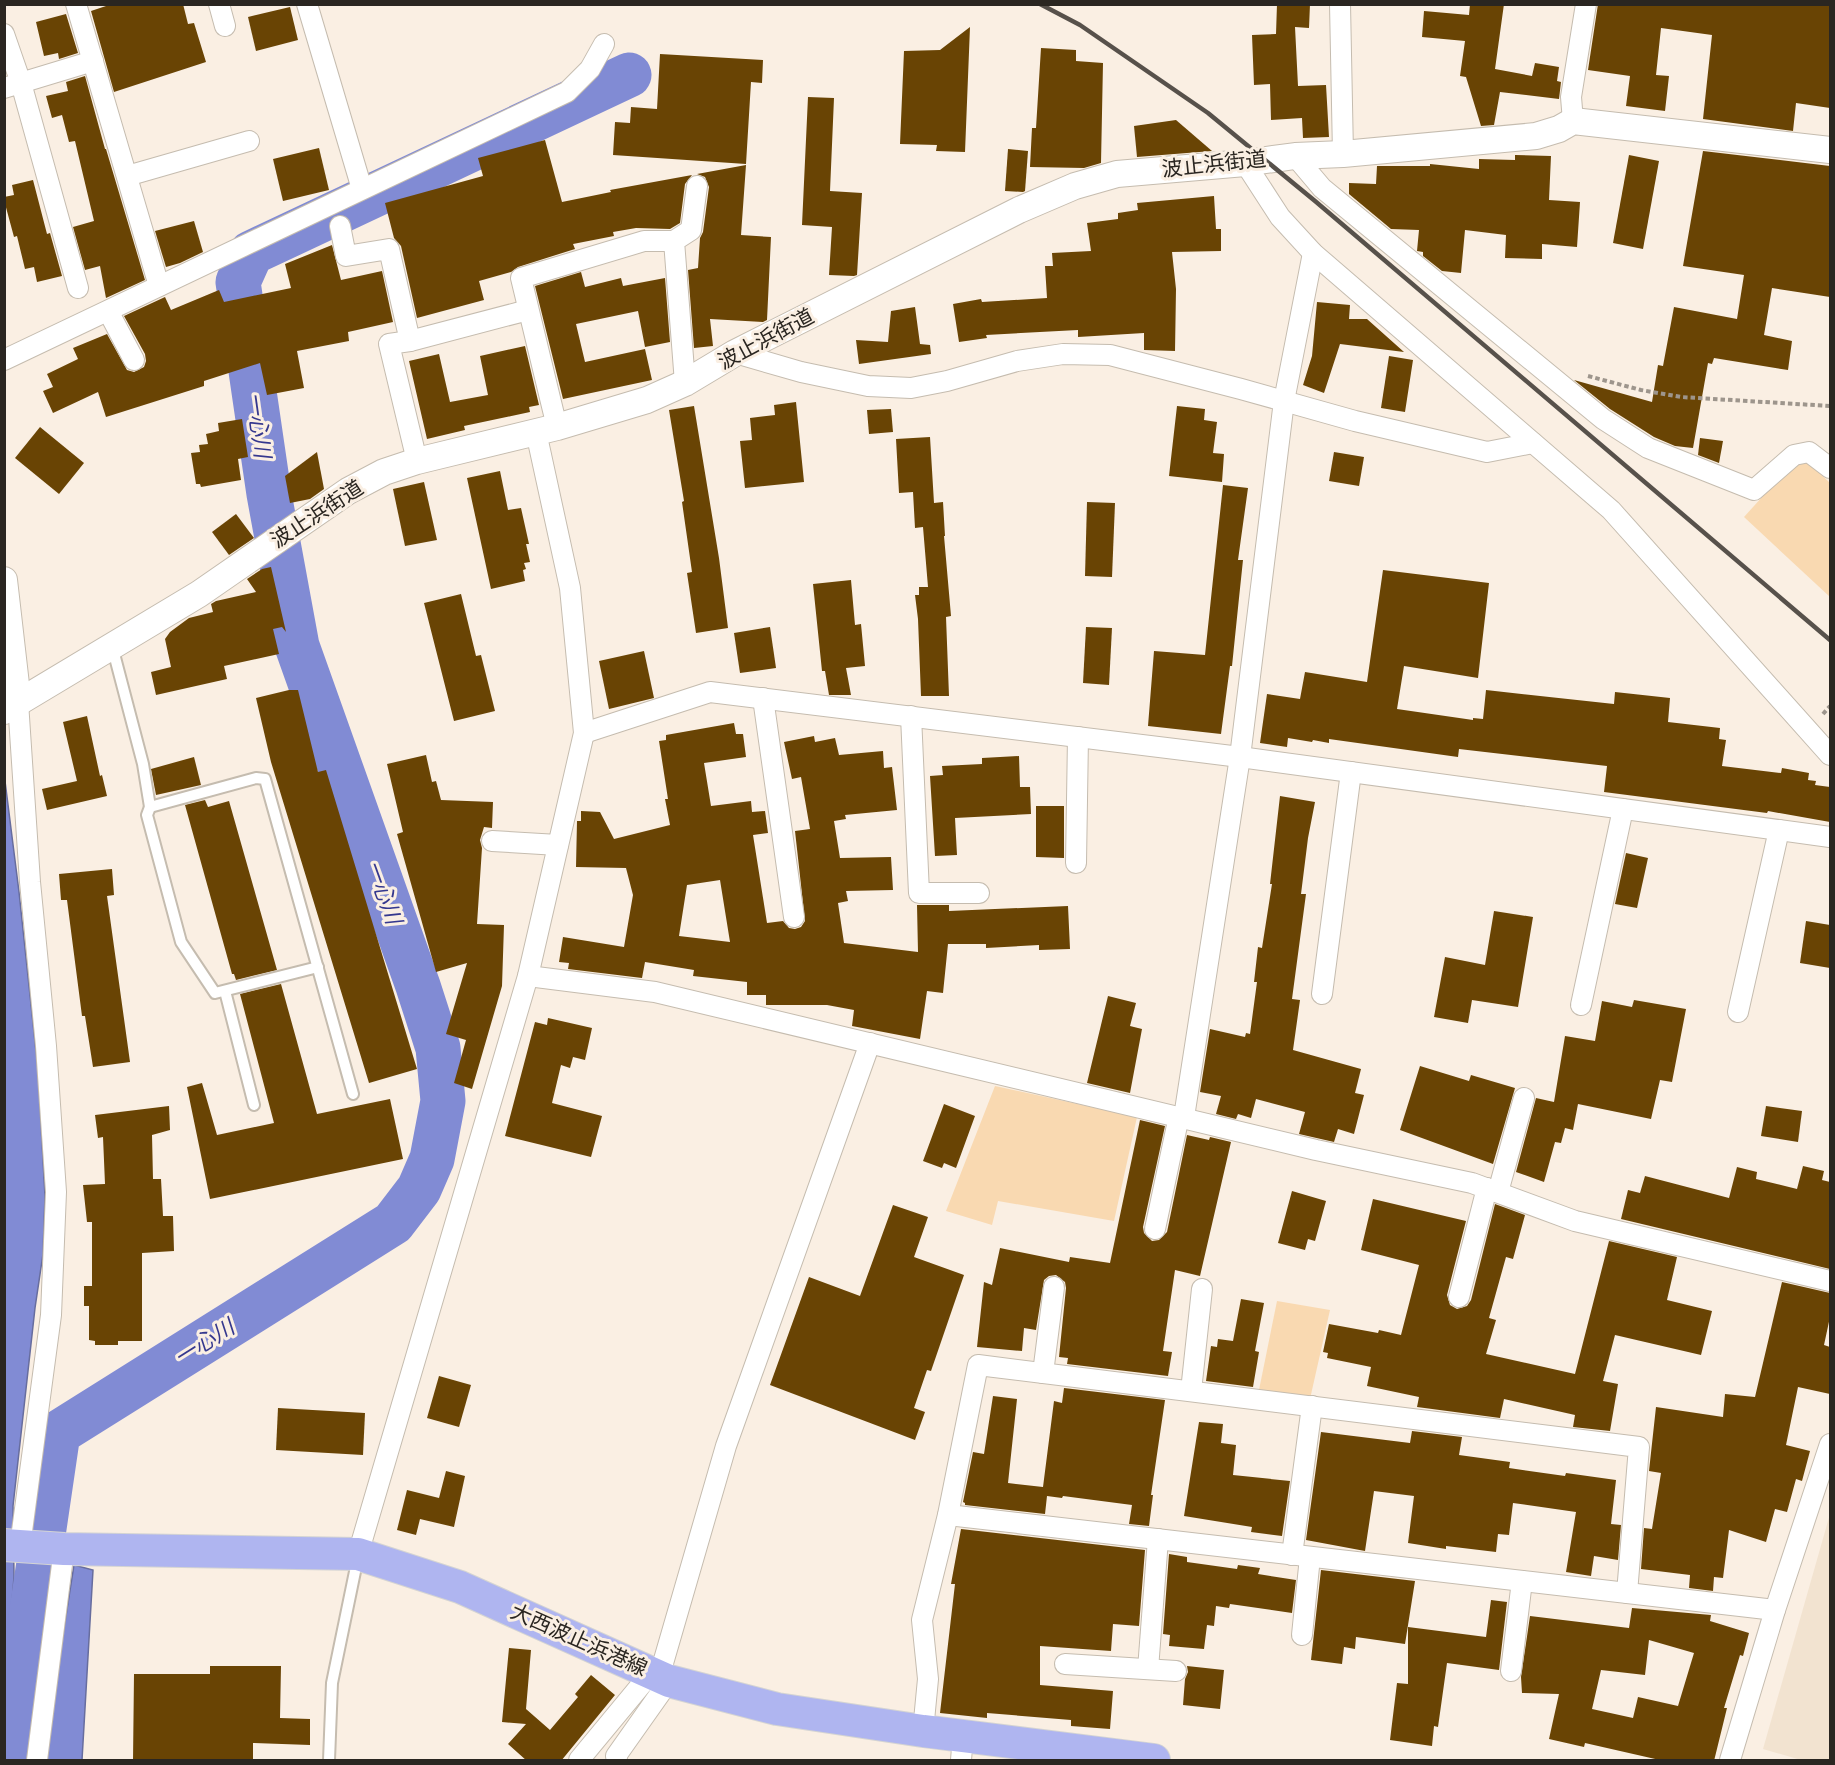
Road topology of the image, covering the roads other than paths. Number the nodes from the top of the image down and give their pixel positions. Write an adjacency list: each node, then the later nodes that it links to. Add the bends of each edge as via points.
1 (76, 4): 9 (street)
2 (219, 4): 6 (street)
3 (307, 4): 19 (street)
4 (1340, 4): 14 (street)
5 (1586, 4): 11 (street, via 1571,97)
6 (225, 26)
7 (4, 34): 10 (street)
8 (604, 44): 19 (street, via 590,69 567,92)
9 (93, 61): 10 (street); 17 (street)
10 (13, 85): 24 (street)
11 (1574, 121): 13 (street); 14 (street, 波止浜街道, via 1536,136)
12 (249, 141): 17 (street)
13 (1830, 150)
14 (1342, 154): 15 (street, 波止浜街道)
15 (1295, 156): 16 (street, 波止浜街道); 36 (street, via 1322,188 1524,356 1603,419 1648,448 1754,490 1794,455 1809,452)
16 (1245, 163): 22 (street, via 1280,217); 28 (street, 波止浜街道, via 1116,174 1075,186 1019,210)
17 (127, 176): 23 (street)
18 (697, 186): 21 (street, via 691,230)
19 (362, 189): 23 (street)
20 (340, 226): 27 (street, via 346,256 389,249)
21 (674, 241): 25 (street, via 644,241 521,279); 31 (street)
22 (1313, 253): 32 (street); 34 (street)
23 (159, 286): 26 (street)
24 (78, 288)
25 (528, 310): 27 (street); 33 (street)
26 (108, 311): 29 (street); 30 (street)
27 (410, 341): 35 (street, via 389,344)
28 (735, 353): 31 (street, 波止浜街道); 32 (street, via 868,386 911,388 1017,361 1063,354 1110,355)
29 (4, 360)
30 (134, 360)
31 (685, 382): 33 (street, 波止浜街道, via 647,400)
32 (1284, 401): 34 (street, via 1355,422 1487,452); 45 (street)
33 (546, 430): 35 (street, 波止浜街道); 42 (street, via 570,588)
34 (1533, 443): 44 (street, via 1611,510)
35 (417, 461): 38 (street, 波止浜街道, via 384,472 348,491 199,594)
36 (1830, 468)
37 (4, 580): 40 (street)
38 (112, 646): 40 (street, 波止浜街道); 47 (lane, via 143,764)
39 (763, 698): 41 (street); 42 (street, via 710,692); 55 (street)
40 (11, 707): 79 (street, via 56,1192 51,1316)
41 (911, 716): 43 (street); 54 (street, via 919,893)
42 (585, 733): 52 (street)
43 (1078, 737): 45 (street); 53 (street)
44 (1830, 755)
45 (1240, 756): 46 (street); 66 (street)
46 (1351, 772): 48 (street); 59 (street)
47 (150, 807): 56 (lane, via 256,778 266,779); 58 (lane, via 147,815 181,942 215,993)
48 (1623, 809): 49 (street); 60 (street)
49 (1779, 830): 50 (street); 61 (street)
50 (1830, 837)
51 (492, 842): 52 (street)
52 (558, 845): 57 (street)
53 (1076, 863)
54 (979, 893)
55 (794, 917)
56 (318, 967): 58 (lane); 63 (lane)
57 (528, 976): 62 (street, via 655,992); 80 (street)
58 (225, 991): 65 (lane)
59 (1322, 994)
60 (1581, 1005)
61 (1738, 1012)
62 (870, 1043): 66 (street); 90 (street, via 726,1446)
63 (353, 1094)
64 (1524, 1098): 67 (street)
65 (254, 1105)
66 (1181, 1117): 67 (street); 68 (street)
67 (1493, 1190): 69 (street, via 1575,1221); 72 (street)
68 (1155, 1229)
69 (1830, 1281)
70 (1054, 1287): 73 (street)
71 (1202, 1289): 74 (street)
72 (1459, 1297)
73 (1042, 1372): 74 (street); 77 (street, via 978,1365)
74 (1191, 1391): 75 (street)
75 (1312, 1406): 81 (street); 83 (street, via 1639,1447)
76 (1830, 1444): 84 (street)
77 (948, 1515): 78 (street); 91 (street, via 921,1620 928,1679)
78 (1158, 1539): 81 (street); 87 (street)
79 (30, 1547): 80 (main road, 大西波止浜港線); 93 (street)
80 (358, 1554): 90 (main road, 大西波止浜港線, via 460,1587); 94 (lane, via 332,1683)
81 (1301, 1556): 82 (street); 85 (street)
82 (1522, 1581): 83 (street); 89 (street)
83 (1627, 1593): 84 (street)
84 (1775, 1610): 98 (street)
85 (1302, 1635)
86 (1065, 1665): 87 (street)
87 (1148, 1669): 88 (street)
88 (1176, 1671)
89 (1511, 1671)
90 (660, 1677): 91 (main road, 大西波止浜港線, via 777,1709); 95 (street); 96 (street, via 616,1756)
91 (923, 1731): 92 (main road, 大西波止浜港線)
92 (962, 1748): 97 (main road, 大西波止浜港線)
93 (37, 1761)
94 (329, 1761)
95 (579, 1761)
96 (617, 1761)
97 (1154, 1761)
98 (1730, 1761)

